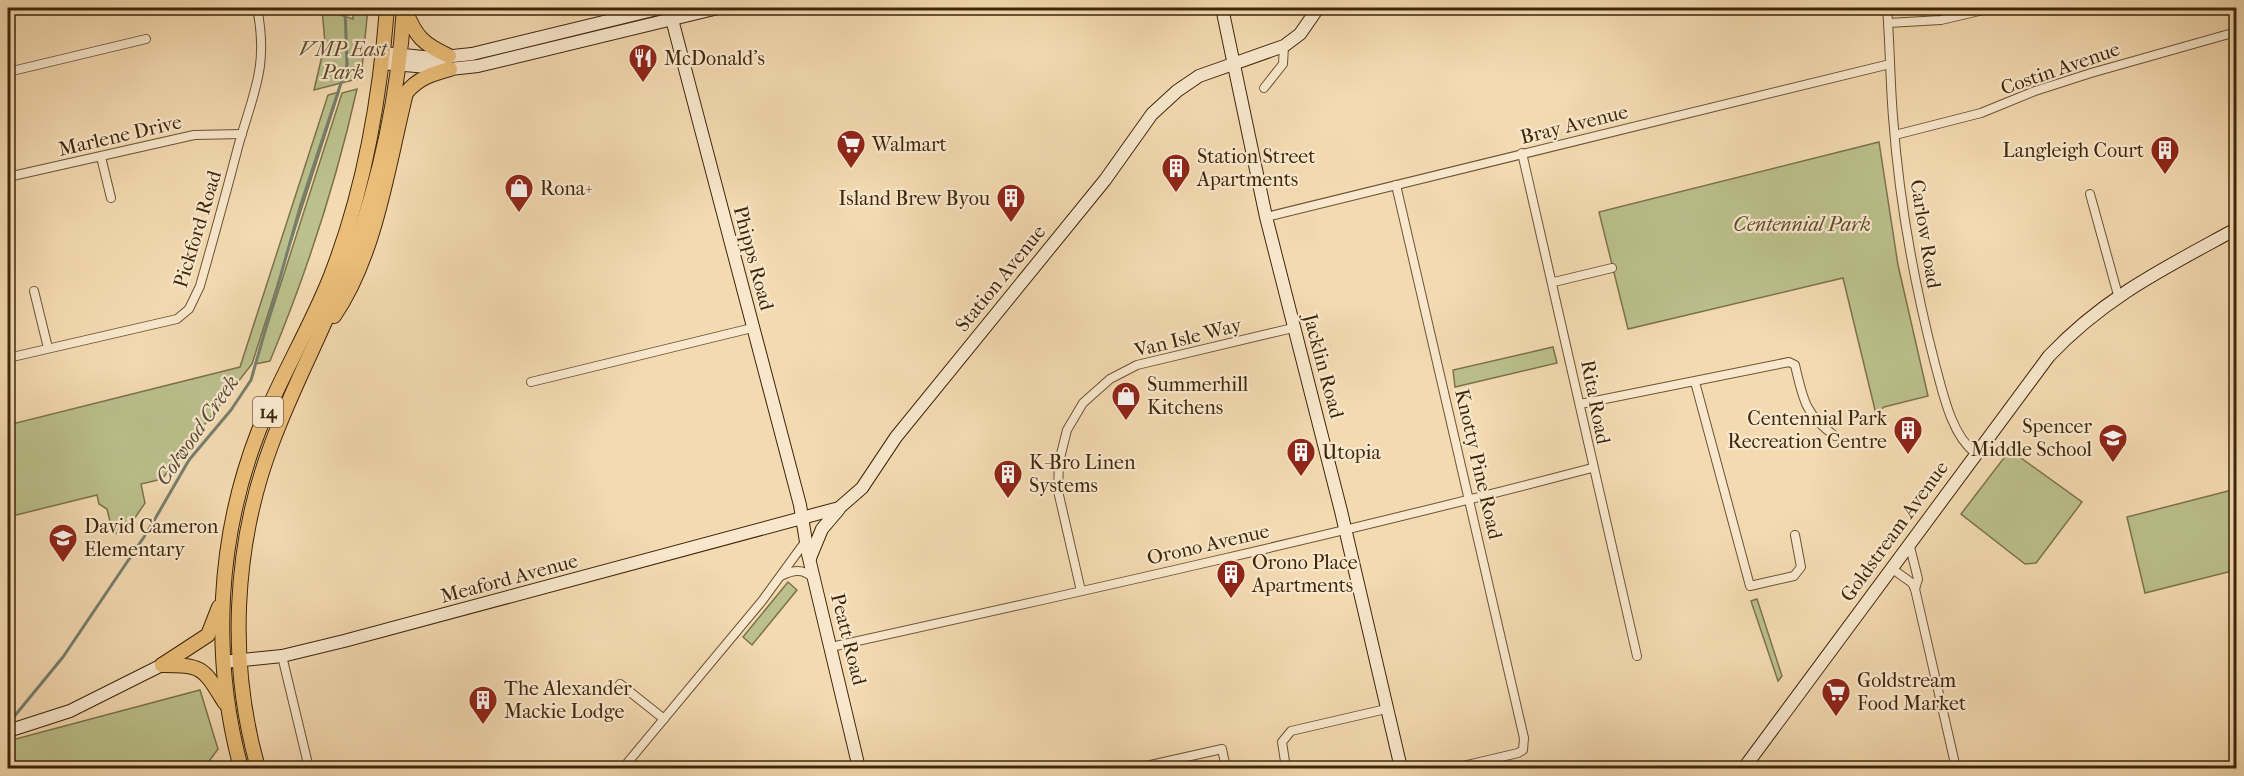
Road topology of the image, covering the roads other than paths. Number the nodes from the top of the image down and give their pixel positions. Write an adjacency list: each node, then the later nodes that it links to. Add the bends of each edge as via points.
1 (257, 8): 23 (street, Pickford Road, via 260,69)
2 (387, 8): 16 (main road, 14)
3 (404, 8): 17 (main road, 14); 18 (main road, via 420,39)
4 (661, 8): 18 (street)
5 (669, 8): 11 (street, Phipps Road)
6 (718, 8): 11 (street)
7 (1222, 8): 19 (street, Jacklin Road)
8 (1318, 8): 15 (street, via 1300,34)
9 (1887, 8): 12 (street, Carlow Road)
10 (1992, 8): 12 (street, via 1941,20)
11 (671, 20): 18 (street, via 503,61); 37 (street, Phipps Road)
12 (1888, 23): 20 (street, Carlow Road)
13 (2236, 33): 24 (street, Costin Avenue, via 2091,73 1981,113)
14 (146, 39): 21 (street)
15 (1284, 46): 19 (street, Station Avenue); 22 (street, via 1283,64)
16 (383, 58): 17 (street); 61 (main road, 14, via 362,175 337,258 246,466 235,507)
17 (400, 60): 18 (street); 39 (main road, 14, via 392,109 360,231)
18 (450, 63): 39 (main road, via 414,83 406,93 384,188 363,254 347,296)
19 (1234, 64): 31 (street, Jacklin Road); 49 (street, Station Avenue, via 1199,76 1152,114 1105,180 896,437 862,488)
20 (1890, 64): 24 (street, Carlow Road); 25 (street, Bray Avenue)
21 (8, 72)
22 (1264, 88)
23 (242, 134): 26 (street, Marlene Drive, via 194,135); 40 (street, Pickford Road, via 200,286 189,309 177,319)
24 (1895, 135): 46 (street, Carlow Road, via 1910,255 1926,331 1952,417 1964,445)
25 (1522, 153): 28 (street, Bray Avenue); 34 (street, Rita Road)
26 (101, 157): 27 (street, Marlene Drive); 30 (street)
27 (8, 177)
28 (1396, 185): 31 (street, Bray Avenue); 48 (street, Knotty Pine Road)
29 (2090, 194): 36 (street)
30 (111, 198)
31 (1266, 217): 38 (street, Jacklin Road)
32 (2236, 229): 36 (street, Goldstream Avenue)
33 (1612, 268): 34 (street)
34 (1554, 282): 44 (street, Rita Road)
35 (34, 291): 40 (street)
36 (2118, 295): 46 (street, Goldstream Avenue, via 2049,356)
37 (752, 328): 42 (street); 50 (street, Phipps Road)
38 (1293, 328): 51 (street, Jacklin Road); 60 (street, Van Isle Way, via 1137,365 1110,379 1083,403 1067,430 1059,462 1058,491)
39 (316, 343): 65 (main road, 14, via 271,445 255,496 240,586)
40 (48, 348): 41 (street, Pickford Road)
41 (8, 358)
42 (531, 382)
43 (1695, 382): 44 (street); 45 (street, via 1789,362 1795,365 1804,405 1818,424); 52 (street, via 1750,586 1794,576 1801,567)
44 (1581, 404): 47 (street, Rita Road)
45 (1835, 436)
46 (1975, 453): 54 (street, Goldstream Avenue)
47 (1592, 468): 48 (street, Orono Avenue); 64 (street, Rita Road)
48 (1471, 500): 51 (street, Orono Avenue); 82 (street, Knotty Pine Road, via 1524,738 1523,750)
49 (839, 508): 50 (street, Station Avenue); 55 (street, via 822,530)
50 (802, 519): 53 (street, Peatt Road); 63 (street, Meaford Avenue)
51 (1345, 529): 60 (street, Orono Avenue); 70 (street, Jacklin Road)
52 (1795, 535)
53 (805, 542): 55 (street, Peatt Road); 57 (street)
54 (1909, 543): 56 (street, Goldstream Avenue); 59 (street, via 1918,579)
55 (810, 560): 58 (street, Peatt Road)
56 (1891, 568): 59 (street); 83 (street, Goldstream Avenue)
57 (781, 576): 58 (street, via 796,570); 71 (street)
58 (814, 578): 62 (street, Peatt Road)
59 (1915, 589): 84 (street)
60 (1081, 591): 62 (street, Orono Avenue)
61 (222, 594): 66 (main road, 14); 67 (main road, via 208,635)
62 (831, 647): 77 (street, Peatt Road)
63 (282, 656): 65 (street, Meaford Avenue); 75 (street)
64 (1637, 656)
65 (240, 661): 66 (street, Meaford Avenue); 74 (main road, 14)
66 (223, 662): 69 (main road, 14)
67 (162, 665): 69 (main road, via 201,669); 72 (street, via 70,711)
68 (620, 684): 71 (street)
69 (228, 706): 73 (main road, 14)
70 (1386, 709): 80 (street, via 1291,730 1282,742); 81 (street, Jacklin Road)
71 (664, 719): 76 (street)
72 (8, 731)
73 (241, 768)
74 (258, 768)
75 (309, 768)
76 (623, 768)
77 (859, 768)
78 (1137, 768): 79 (street, via 1222,749)
79 (1226, 768)
80 (1286, 768)
81 (1401, 768)
82 (1455, 768)
83 (1744, 768)
84 (1956, 768)

